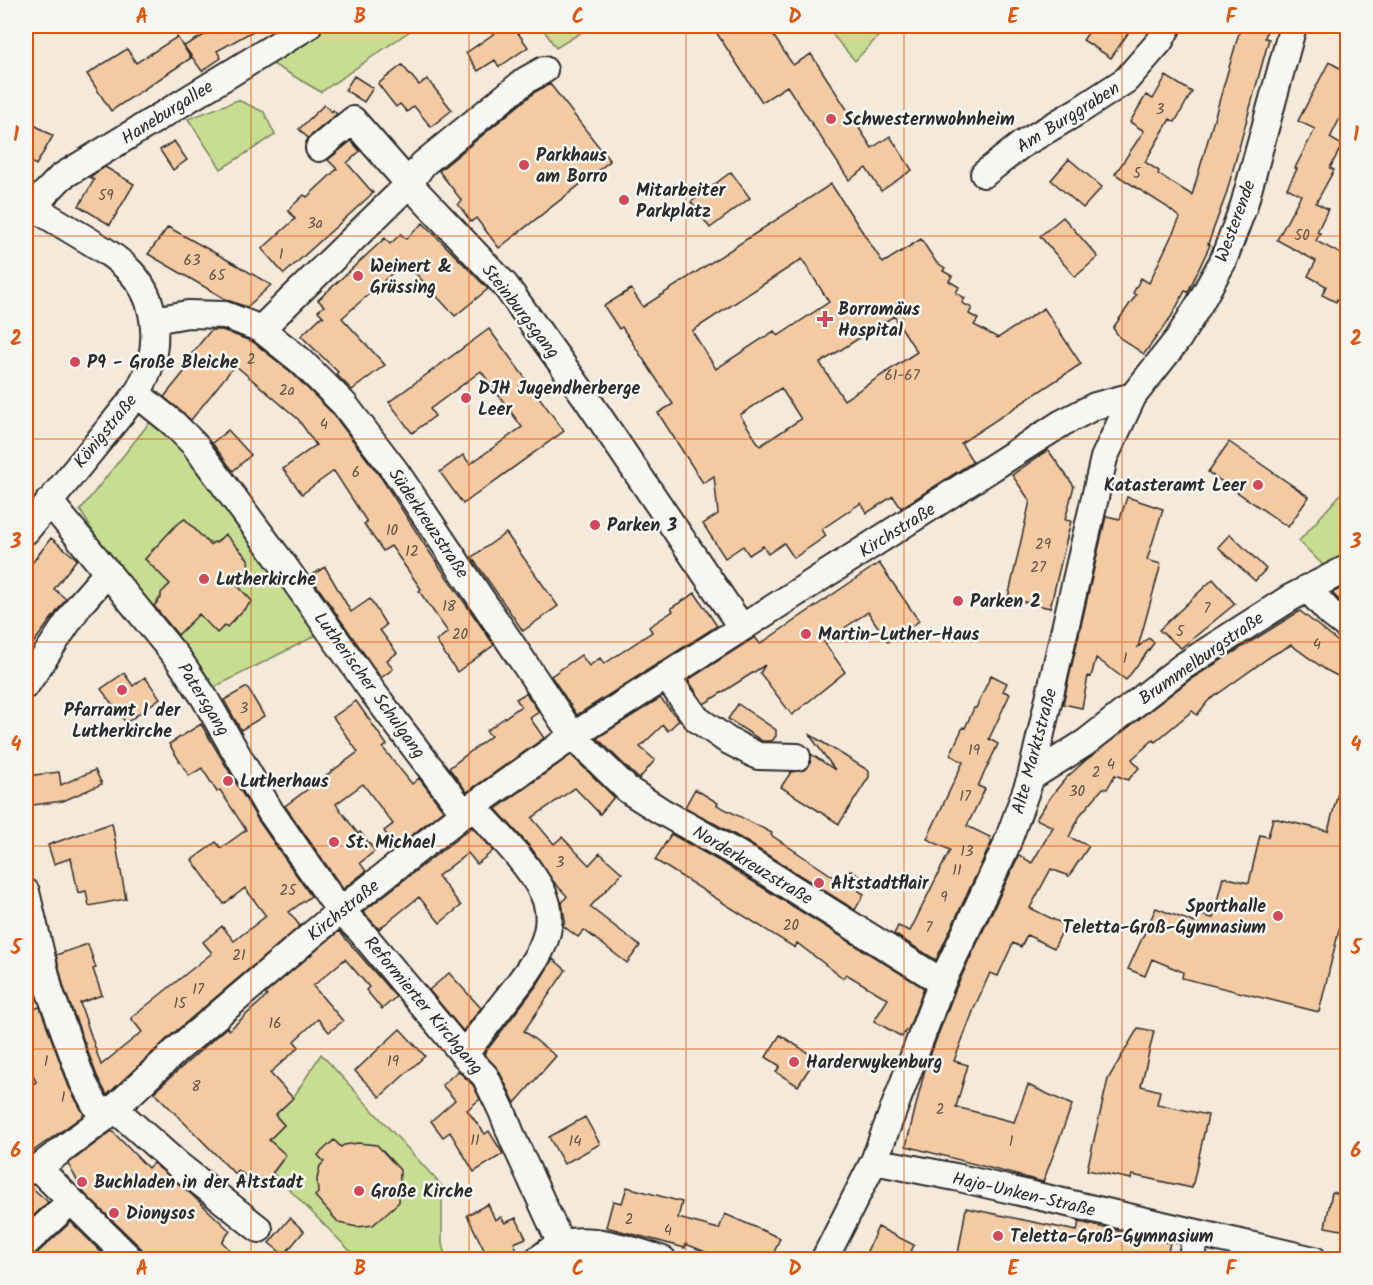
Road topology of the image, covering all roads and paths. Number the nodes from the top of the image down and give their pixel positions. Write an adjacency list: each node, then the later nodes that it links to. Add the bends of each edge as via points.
1 (308, 26): 8 (street, Haneburgallee, via 61,177)
2 (1168, 26): 6 (street, Am Burggraben, via 1126,80 1021,145)
3 (1293, 26): 12 (street, Westerende, via 1244,205 1223,261 1178,339)
4 (544, 70): 7 (street, via 526,80 423,164)
5 (319, 148): 7 (street, Steinburgsgang, via 353,120)
6 (984, 174)
7 (409, 184): 10 (street); 18 (street, Steinburgsgang, via 505,285)
8 (29, 205): 9 (street, Königstraße, via 125,265 149,298)
9 (154, 320): 10 (street, Süderkreuzstraße, via 188,314 225,315); 11 (street, Königstraße, via 153,359)
10 (261, 329): 22 (street, Süderkreuzstraße, via 301,361 344,404 390,464)
11 (137, 393): 13 (street, Königstraße); 25 (street, Lutherischer Schulgang, via 194,444 372,691)
12 (1133, 396): 18 (street, Kirchstraße, via 1095,406 1062,423); 24 (street, Alte Marktstraße, via 1104,458)
13 (49, 501): 14 (street, Königstraße); 16 (street, Patersgang)
14 (26, 531)
15 (1347, 568): 17 (street, Brummelburgstraße)
16 (108, 572): 21 (street, via 80,604); 27 (street, Patersgang, via 179,660 270,811)
17 (1299, 593): 19 (street); 24 (street, Brummelburgstraße, via 1182,667 1085,743)
18 (742, 627): 20 (street, Kirchstraße)
19 (1347, 627)
20 (666, 676): 22 (street, Kirchstraße); 23 (street, via 697,719 727,740 758,756)
21 (26, 685)
22 (573, 736): 25 (street, Kirchstraße); 28 (street, Norderkreuzstraße, via 628,790)
23 (797, 757)
24 (1031, 777): 28 (street, Alte Marktstraße, via 1005,849)
25 (469, 810): 27 (street, Kirchstraße); 29 (street, Lutherischer Schulgang, via 519,858 542,892 549,913 546,938 535,963)
26 (26, 892): 30 (street, via 50,992 83,1082)
27 (340, 911): 29 (street, Reformierter Kirchgang, via 359,928); 30 (street, Kirchstraße)
28 (942, 982): 31 (street, Alte Marktstraße)
29 (464, 1055): 37 (street, Reformierter Kirchgang, via 485,1077)
30 (109, 1114): 32 (street, Kirchstraße); 34 (street)
31 (873, 1161): 35 (street, Hajo-Unken-Straße); 41 (street, Alte Marktstraße)
32 (32, 1170): 33 (street)
33 (70, 1202): 36 (street); 38 (street)
34 (259, 1229)
35 (1197, 1233): 42 (street); 43 (street, Hajo-Unken-Straße)
36 (26, 1243)
37 (561, 1244): 39 (street); 40 (street, via 589,1242)
38 (131, 1260)
39 (537, 1260)
40 (663, 1260)
41 (824, 1260)
42 (1191, 1260)
43 (1314, 1260)

